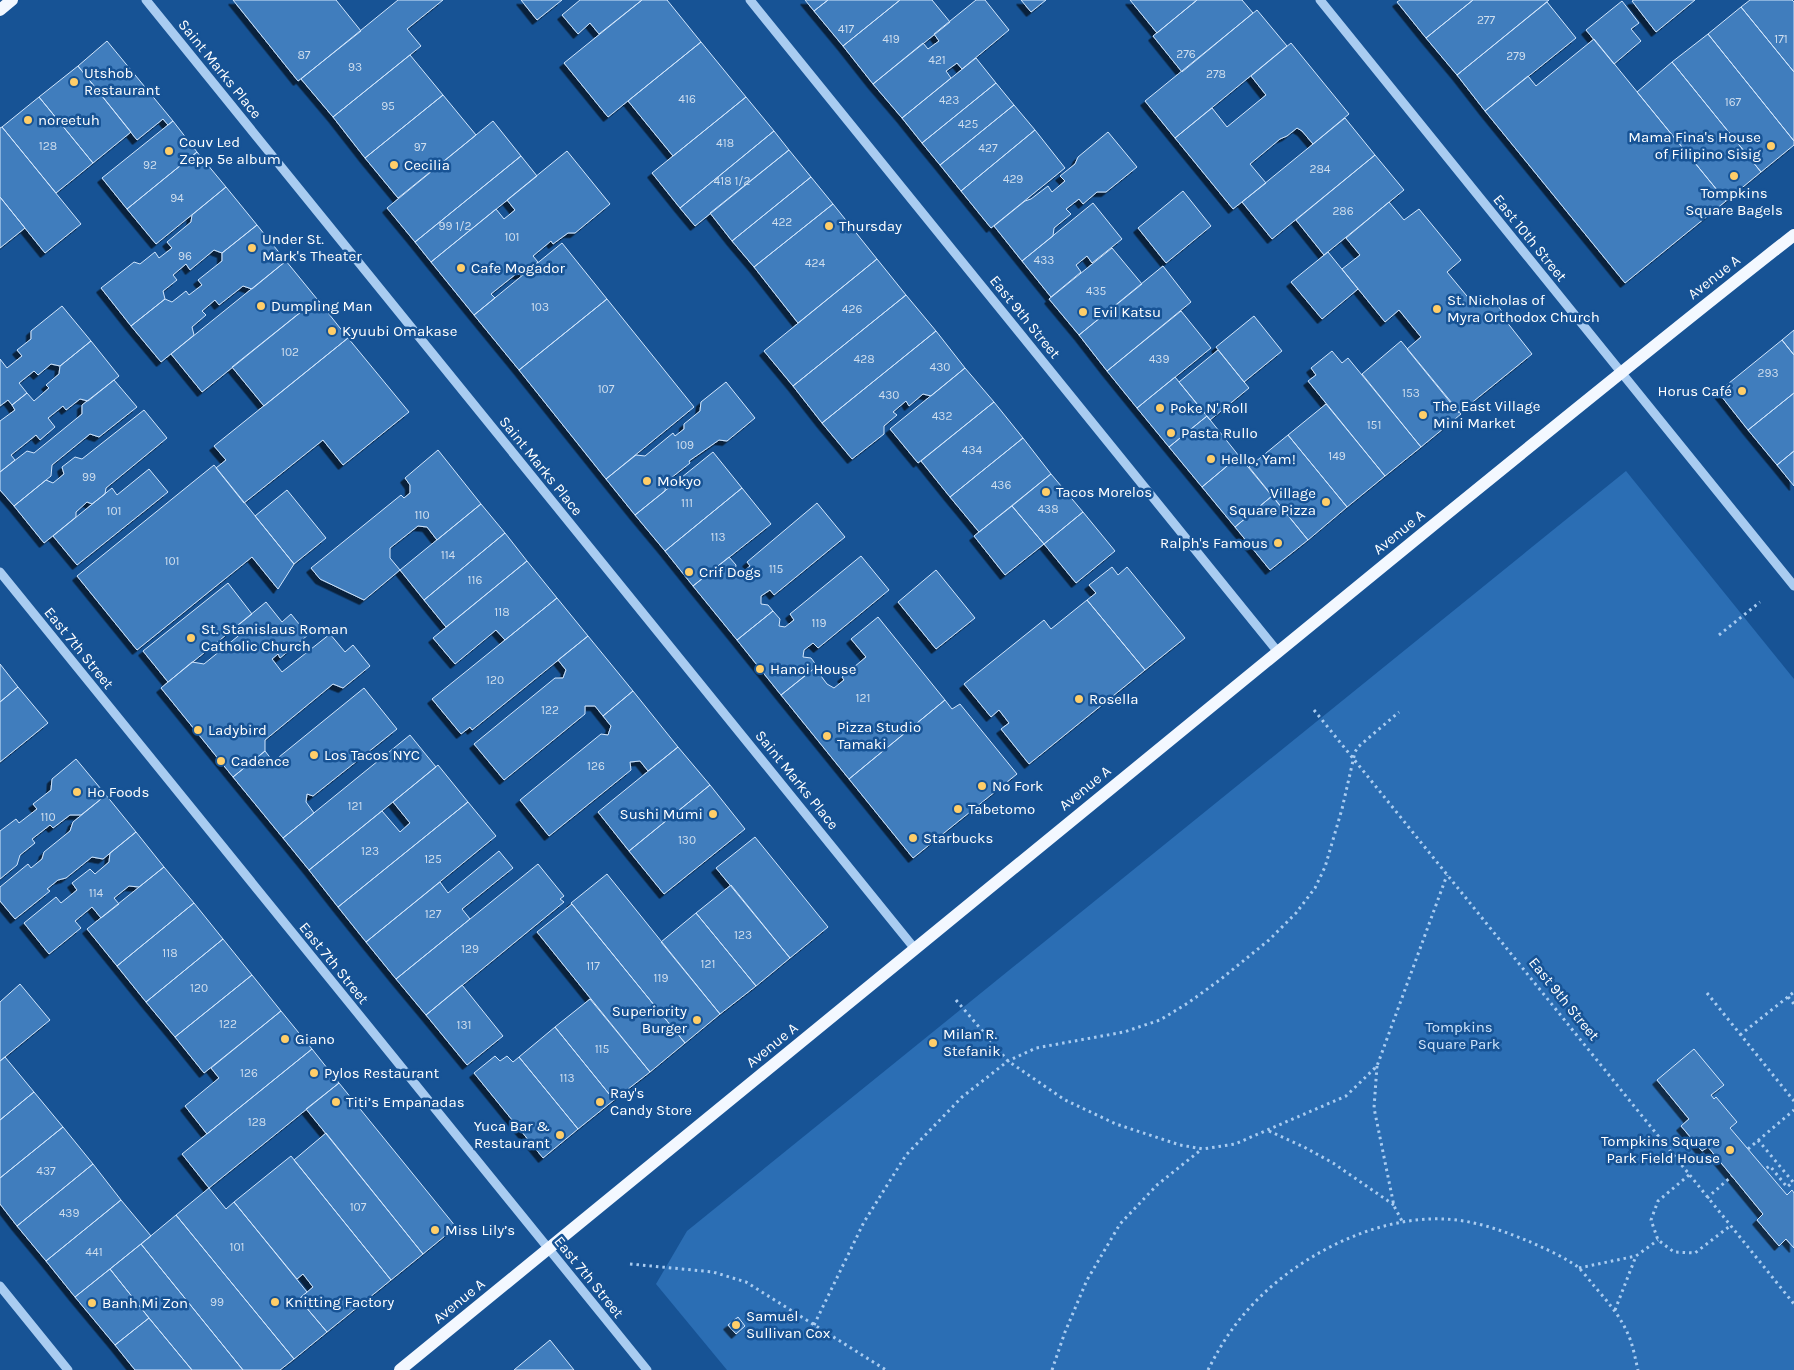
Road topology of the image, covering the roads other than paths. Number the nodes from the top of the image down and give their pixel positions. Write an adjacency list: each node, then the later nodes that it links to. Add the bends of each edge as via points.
1 (12, 0): 5 (main road)
2 (146, 0): 11 (street, Saint Marks Place)
3 (750, 0): 10 (street, East 9th Street)
4 (1320, 0): 7 (street, East 10th Street)
5 (0, 10)
6 (1794, 235): 7 (main road, Avenue A)
7 (1621, 373): 9 (street, East 10th Street); 10 (main road, Avenue A)
8 (0, 572): 12 (street, East 7th Street)
9 (1794, 586)
10 (1278, 652): 11 (main road, Avenue A)
11 (915, 949): 12 (main road, Avenue A)
12 (548, 1250): 15 (main road, Avenue A); 16 (street, East 7th Street)
13 (0, 1286): 14 (street)
14 (68, 1370)
15 (400, 1370)
16 (647, 1370)

